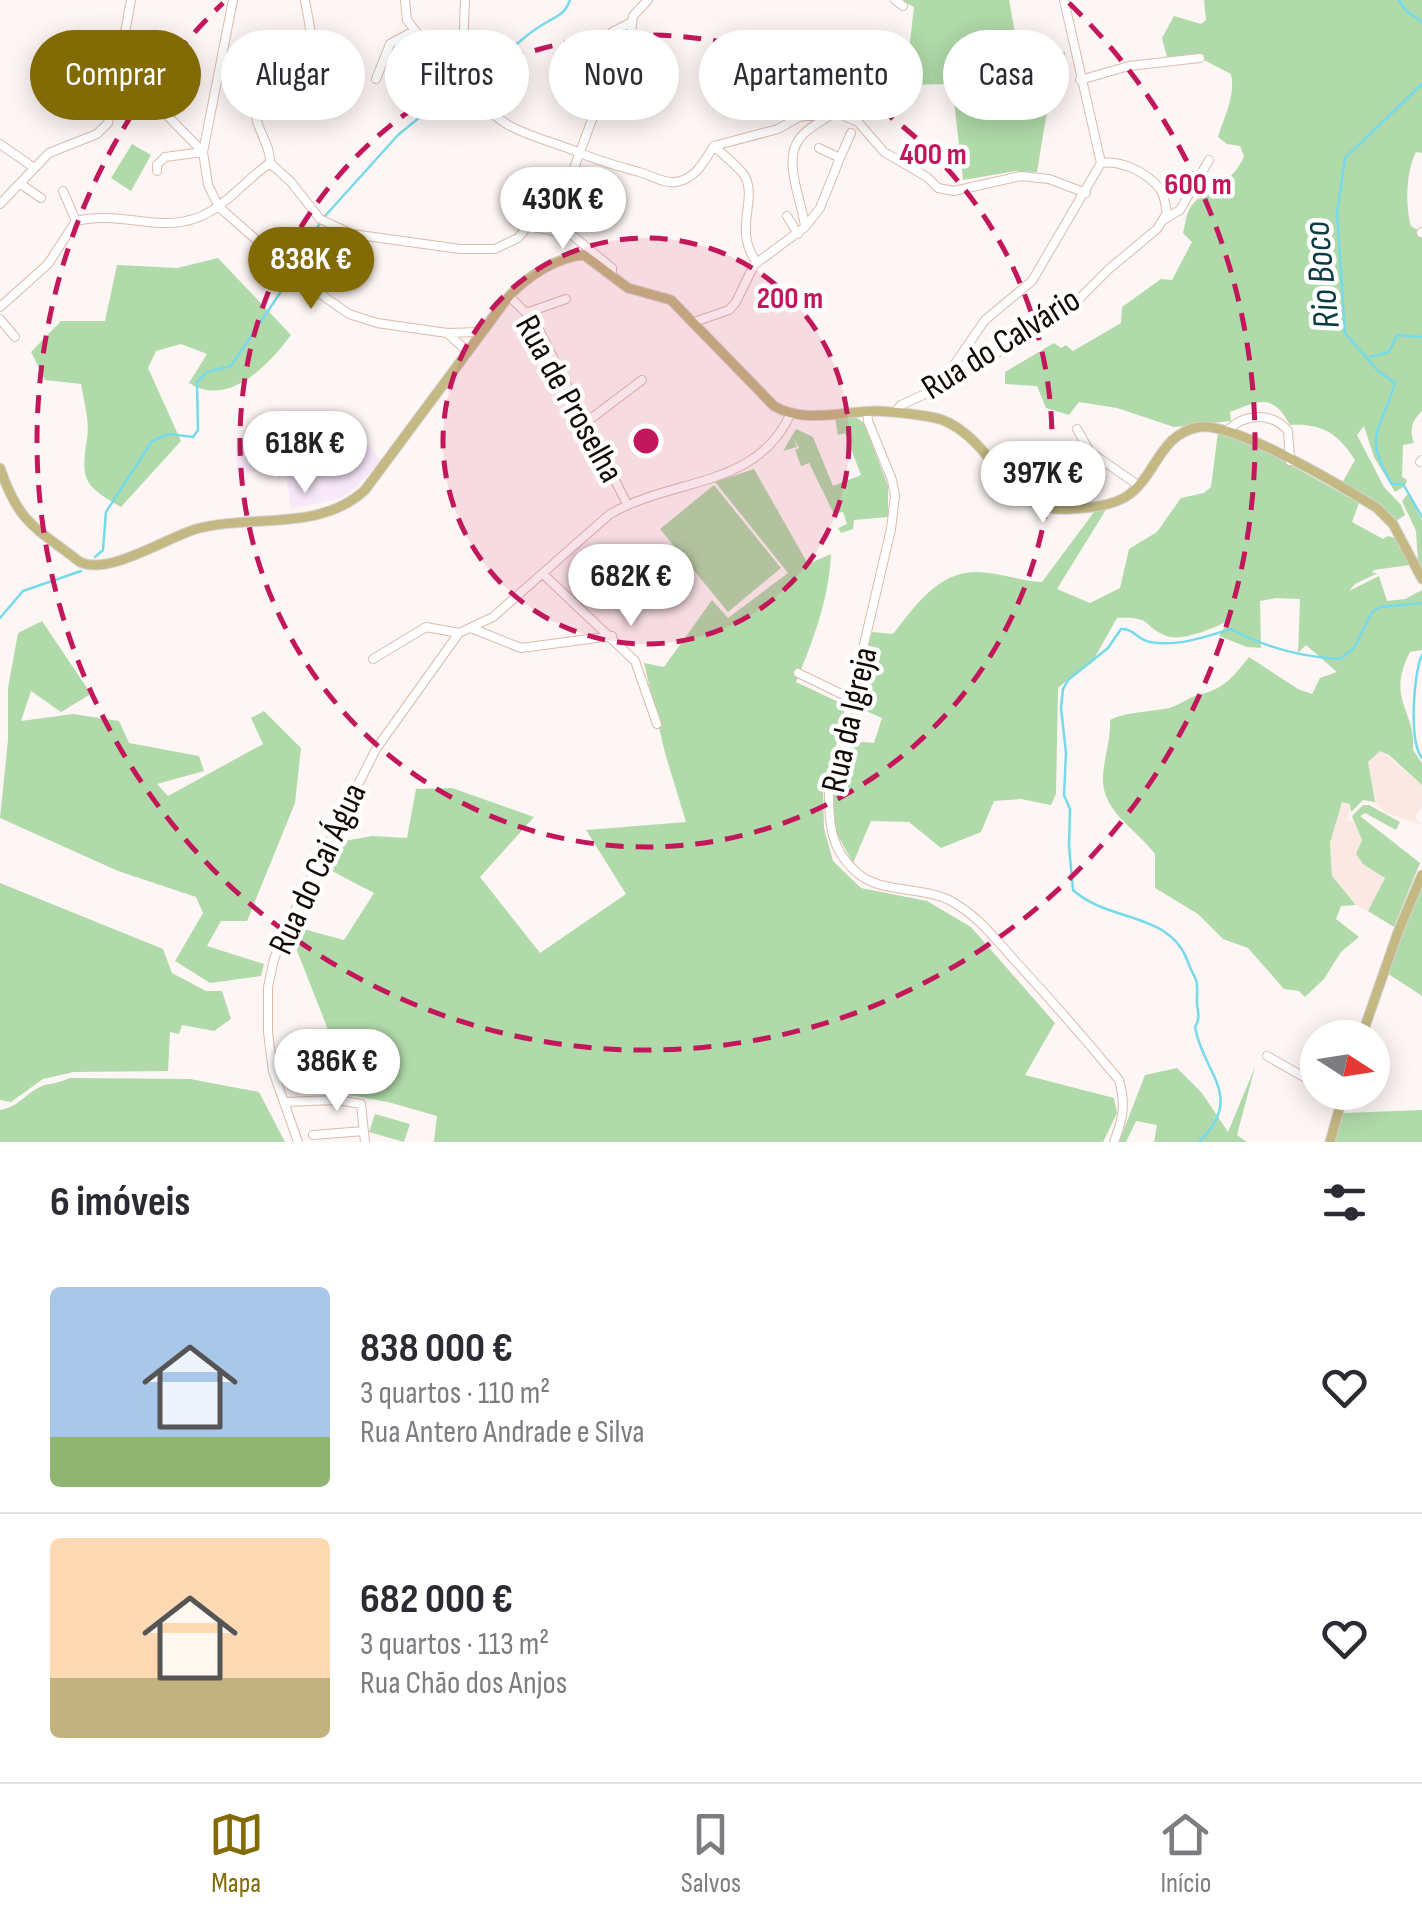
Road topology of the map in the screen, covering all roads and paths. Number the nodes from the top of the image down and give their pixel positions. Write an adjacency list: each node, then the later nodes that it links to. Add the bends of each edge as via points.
1 (132, 0): 11 (street)
2 (233, 0): 31 (street)
3 (305, 0): 35 (street, via 308,54 256,102)
4 (405, 0): 12 (street)
5 (465, 0): 13 (street)
6 (648, 0): 10 (street)
7 (895, 0): 9 (street)
8 (1064, 0): 19 (street)
9 (903, 6)
10 (630, 24): 14 (street); 15 (street)
11 (126, 30)
12 (411, 30)
13 (464, 30)
14 (616, 30)
15 (630, 30)
16 (385, 56): 18 (street)
17 (1200, 58): 19 (street)
18 (376, 79)
19 (1080, 80): 36 (street)
20 (108, 120): 37 (street, via 97,134 49,153)
21 (172, 120): 31 (street)
22 (501, 120): 32 (street, via 533,139)
23 (592, 120): 32 (street)
24 (794, 120): 29 (street)
25 (821, 120): 49 (street, via 792,160)
26 (855, 120): 41 (street, via 884,152 938,188 1021,176)
27 (851, 133): 33 (street)
28 (0, 144): 37 (street)
29 (714, 146): 32 (street, via 688,179 671,183); 50 (street, via 745,176 744,236)
30 (819, 148): 33 (street)
31 (203, 152): 38 (street, via 164,158); 44 (street)
32 (580, 153): 48 (street, via 574,172)
33 (840, 158): 49 (street, via 820,208)
34 (1209, 160): 47 (street, Rua do Calvário, via 1180,210)
35 (270, 163): 44 (street); 48 (street, via 320,219 352,234 494,249)
36 (1101, 163): 41 (street); 47 (street, via 1116,160 1162,192)
37 (33, 168): 39 (street)
38 (157, 170)
39 (22, 184): 42 (street); 43 (street)
40 (62, 191): 46 (street)
41 (1086, 193): 63 (street, via 1032,281 985,320 954,366)
42 (40, 198)
43 (0, 204)
44 (219, 207): 46 (street, via 184,222); 59 (street, via 333,305 367,320)
45 (787, 216): 49 (street)
46 (76, 220): 54 (street, via 48,264)
47 (1162, 221): 63 (street, Rua do Calvário, via 1069,308)
48 (530, 226): 51 (street, via 572,235 612,268)
49 (802, 230): 50 (street)
50 (757, 263): 57 (street, via 729,310)
51 (610, 274): 52 (main road, via 584,255 573,256 536,273); 57 (main road, via 635,291 671,300)
52 (509, 296): 55 (street, Rua de Proselha); 58 (main road)
53 (566, 300): 55 (street)
54 (0, 308)
55 (526, 313): 68 (street, Rua de Proselha)
56 (0, 319): 60 (street)
57 (694, 322): 67 (main road, via 774,406)
58 (480, 332): 59 (street); 61 (main road)
59 (447, 333): 61 (street)
60 (16, 337)
61 (467, 351): 73 (main road, via 365,490 330,512 198,528 91,566 23,518)
62 (642, 380): 68 (street)
63 (953, 380): 66 (street, Rua do Calvário)
64 (879, 411): 65 (main road); 66 (main road); 71 (street)
65 (867, 412): 67 (main road); 71 (street, Rua da Igreja)
66 (895, 412): 74 (main road, via 955,424 1043,507 1117,500)
67 (792, 413): 75 (street, via 770,449 749,463)
68 (585, 423): 75 (street, Rua de Proselha)
69 (1077, 429): 74 (street, via 1090,452)
70 (1228, 430): 72 (main road); 72 (street, via 1251,418 1275,420 1288,432); 74 (main road, via 1187,430 1168,443)
71 (874, 434): 83 (street, Rua da Igreja, via 895,496)
72 (1290, 461): 77 (main road, via 1384,513)
73 (0, 468)
74 (1138, 485)
75 (627, 504): 76 (street)
76 (544, 574): 78 (street); 80 (street)
77 (1422, 579)
78 (471, 628): 79 (street); 80 (street, via 521,648)
79 (459, 633): 81 (street, via 426,628); 89 (street, Rua do Cai Água, via 376,750 280,938 268,987 268,1032)
80 (612, 636): 84 (street, via 635,660)
81 (373, 659)
82 (798, 673): 83 (street)
83 (854, 700): 94 (street, Rua da Igreja, via 829,794 837,852 858,875 920,890 974,917 1119,1080 1124,1116)
84 (657, 724)
85 (1422, 875): 86 (main road)
86 (1367, 1020)
87 (1267, 1056): 88 (street)
88 (1300, 1074)
89 (284, 1102): 92 (street, via 361,1104); 93 (street, Rua do Cai Água)
90 (1339, 1110): 95 (main road)
91 (313, 1134): 92 (street)
92 (366, 1138)
93 (298, 1142)
94 (1114, 1142)
95 (1330, 1142)

